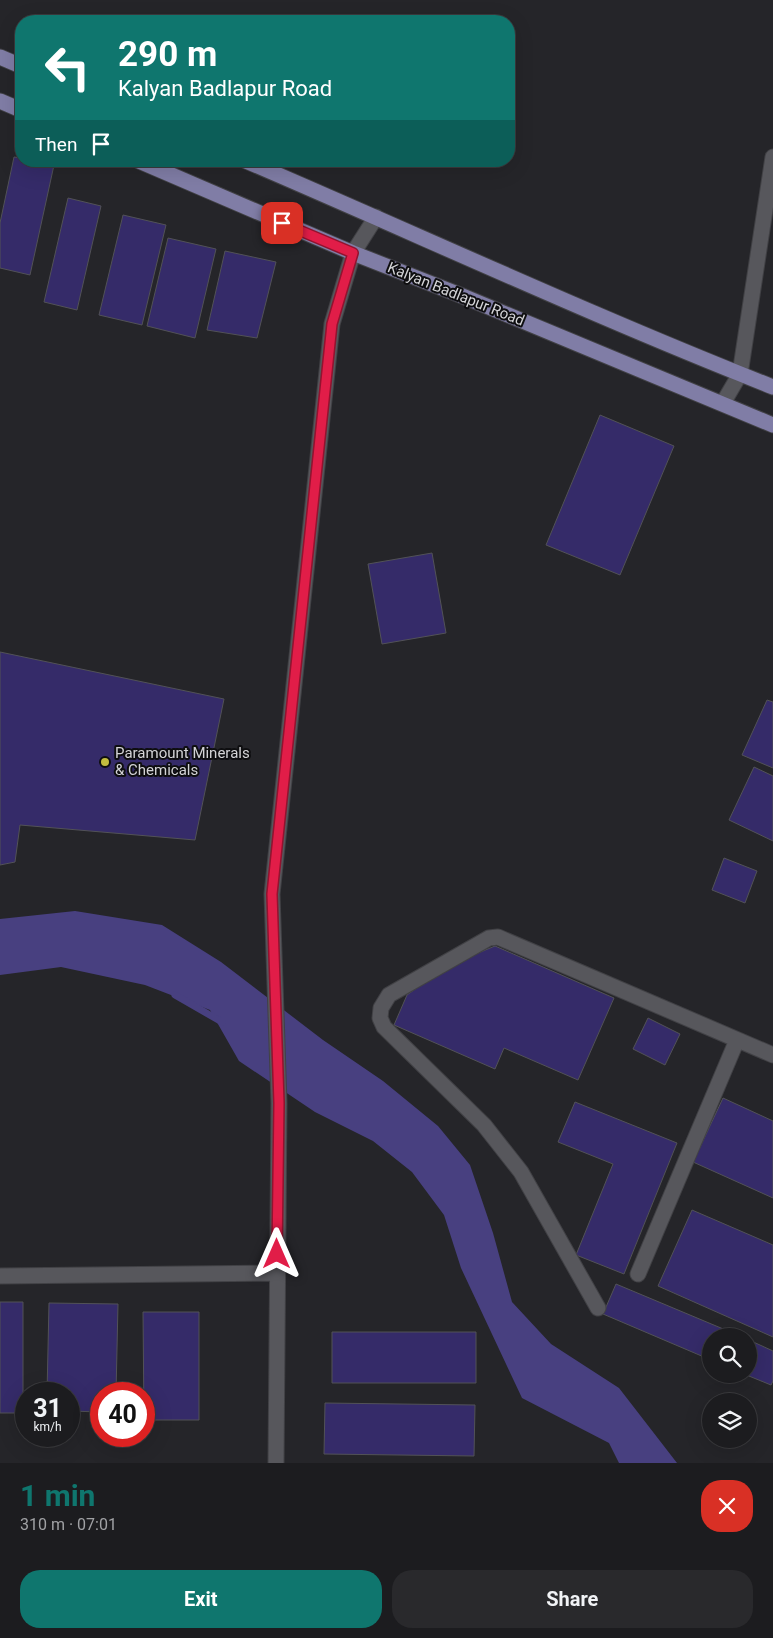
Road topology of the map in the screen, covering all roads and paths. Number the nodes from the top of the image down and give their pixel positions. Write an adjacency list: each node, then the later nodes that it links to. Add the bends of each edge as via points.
1 (0, 57): 2 (main road)
2 (15, 63)
3 (0, 101): 4 (main road)
4 (15, 107)
5 (773, 157): 10 (street)
6 (153, 167): 9 (main road, Kalyan Badlapur Road)
7 (260, 167): 8 (main road)
8 (376, 217): 9 (street); 10 (main road)
9 (353, 253): 12 (main road, Kalyan Badlapur Road); 16 (street, via 332,324 272,894 279,1103)
10 (740, 374): 11 (main road); 12 (street)
11 (773, 387)
12 (723, 403): 13 (main road, Kalyan Badlapur Road)
13 (773, 425)
14 (737, 1040): 15 (street); 17 (street); 19 (street, via 498,937 489,938 384,1000 380,1008 384,1027 484,1125 521,1172)
15 (773, 1055)
16 (277, 1274): 18 (street); 20 (street)
17 (638, 1274)
18 (0, 1276)
19 (598, 1308)
20 (276, 1463)

